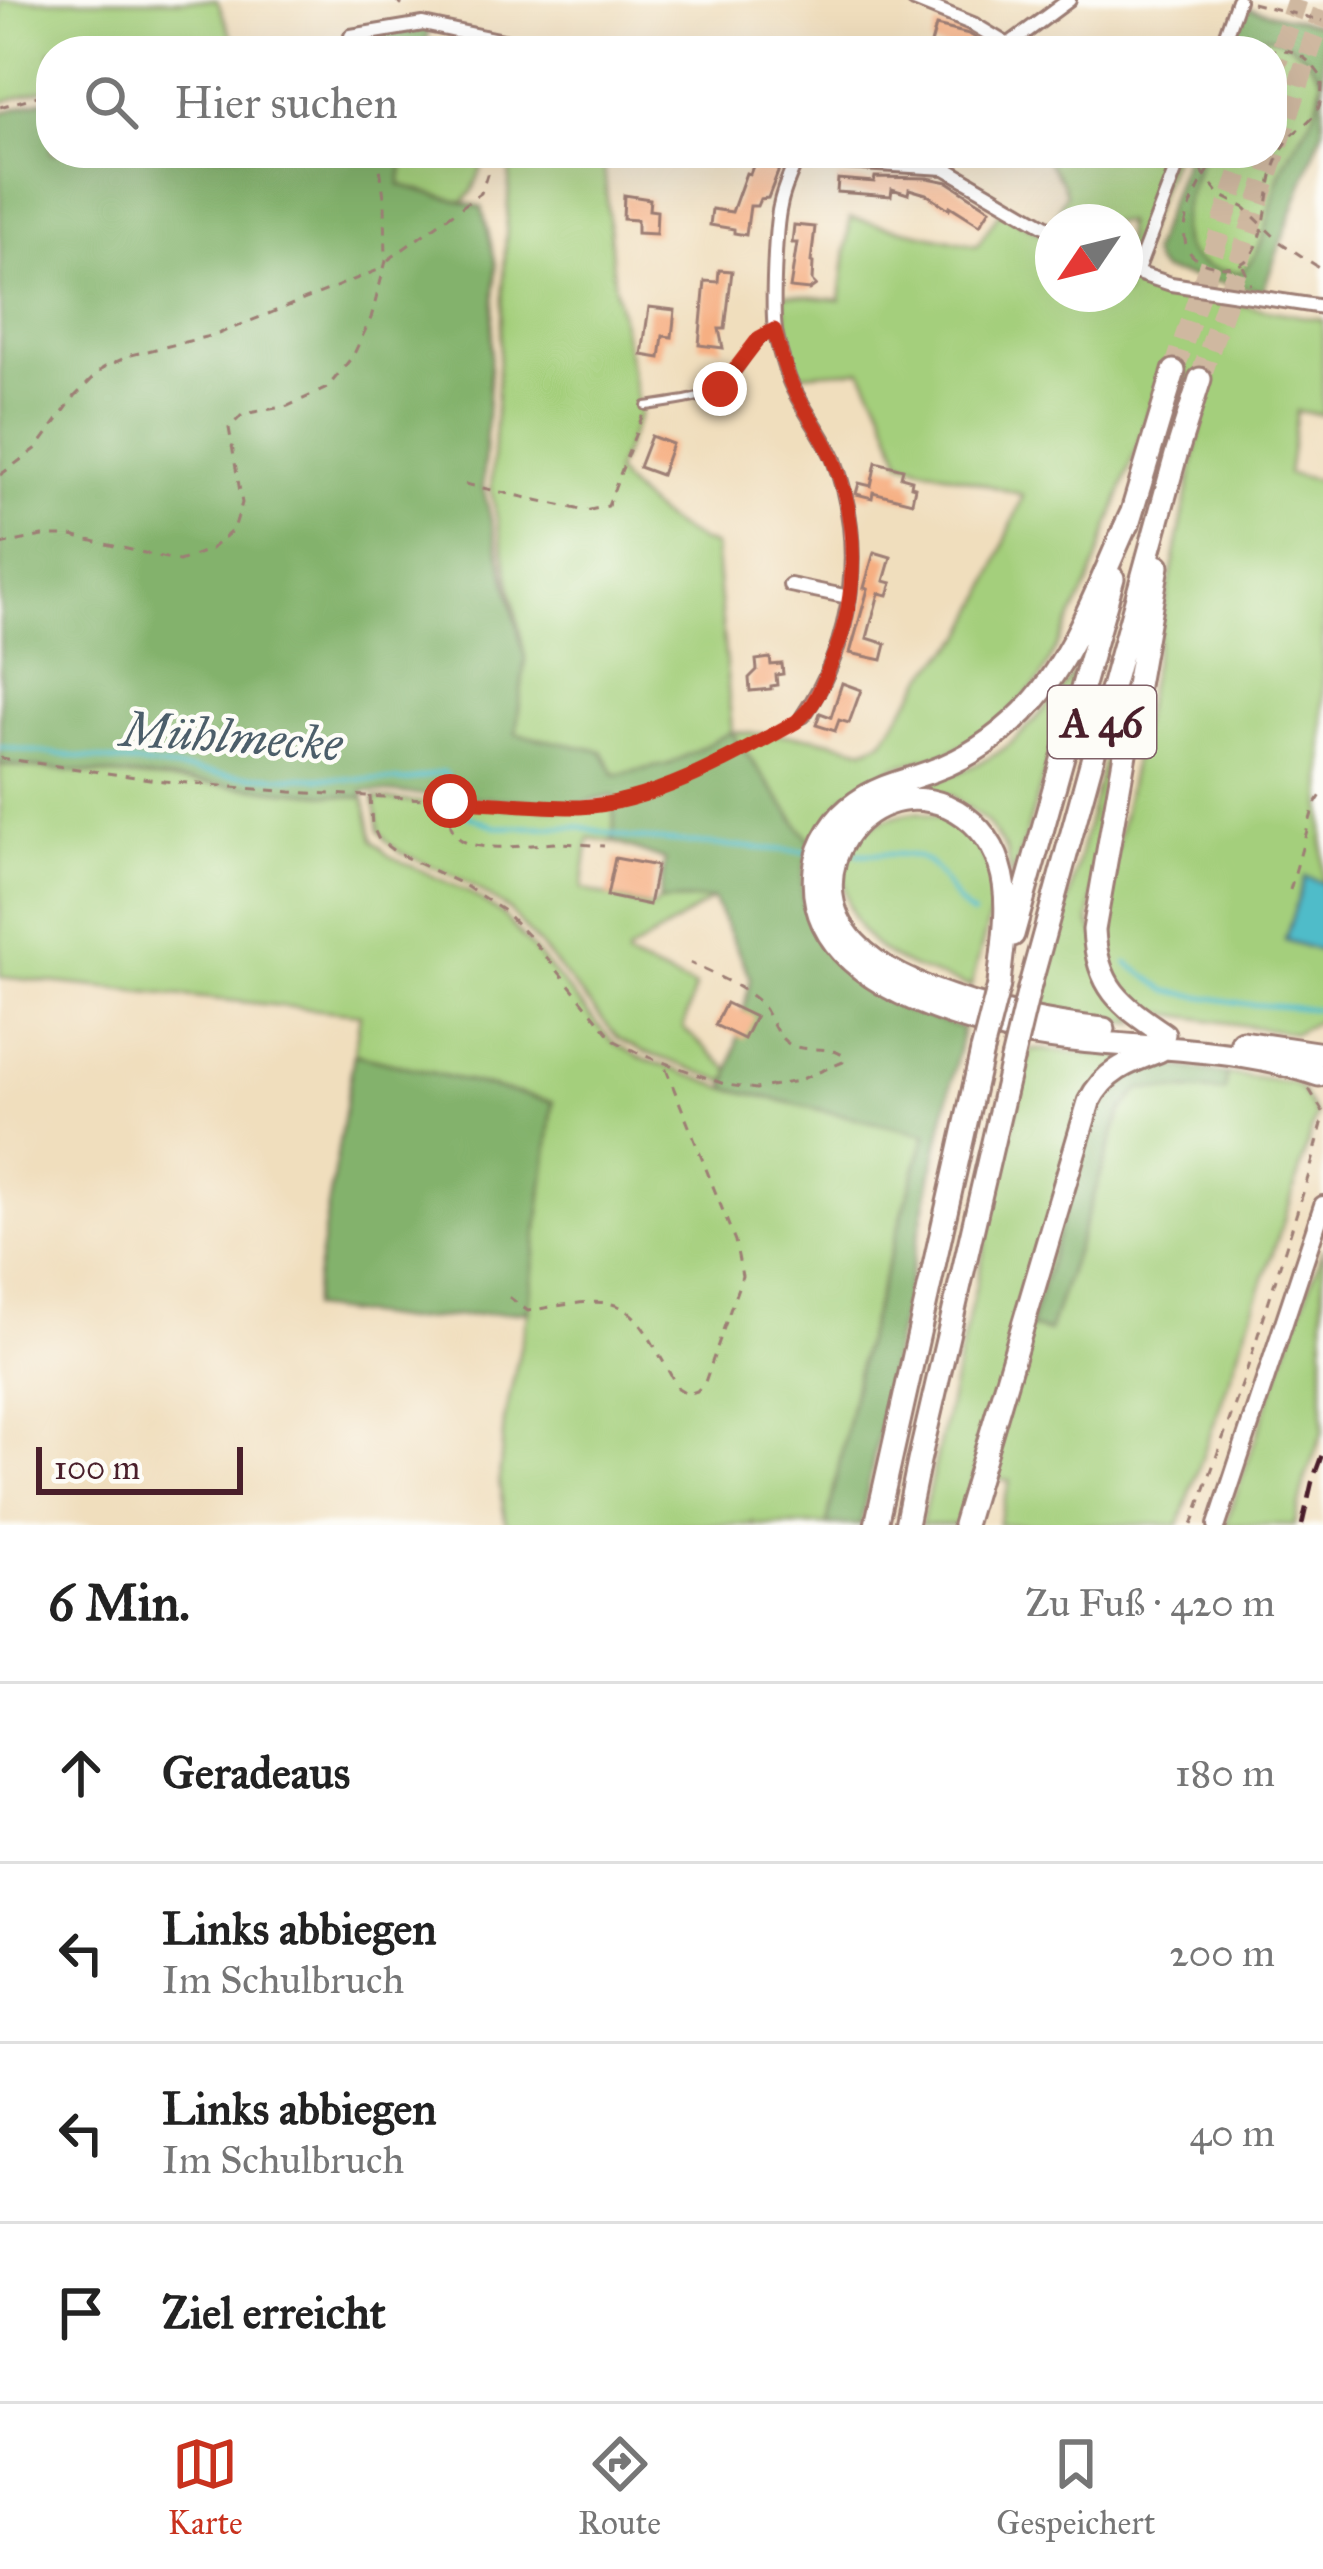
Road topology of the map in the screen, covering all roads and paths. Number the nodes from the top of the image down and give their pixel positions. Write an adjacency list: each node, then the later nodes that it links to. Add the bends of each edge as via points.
1 (395, 0): 6 (path)
2 (914, 0): 9 (street)
3 (1069, 0): 10 (street)
4 (1241, 0): 5 (path); 11 (street)
5 (1323, 21)
6 (423, 25): 7 (street); 8 (street)
7 (351, 36)
8 (477, 36)
9 (990, 36)
10 (1024, 36)
11 (1226, 36)
12 (1287, 49): 15 (path, via 1322,78 1320,105)
13 (36, 96): 14 (path)
14 (0, 107)
15 (1287, 142)
16 (380, 168): 28 (path)
17 (489, 168): 28 (path, via 481,193)
18 (792, 168): 34 (street, via 778,210)
19 (945, 168): 25 (street)
20 (1176, 168): 27 (street)
21 (1201, 168): 24 (path)
22 (1209, 168): 24 (path)
23 (1274, 168): 26 (path)
24 (1204, 175): 26 (path); 29 (path, via 1185,223 1188,251 1212,266)
25 (1035, 220)
26 (1263, 226): 29 (path); 30 (path)
27 (1143, 244)
28 (386, 264): 39 (path, via 218,334 103,368 37,448); 42 (path, via 353,356 326,388 243,414 230,428 242,503 234,529 211,549 179,561 71,536)
29 (1242, 264): 32 (path)
30 (1323, 270)
31 (1143, 275): 32 (street)
32 (1257, 297): 33 (street)
33 (1323, 308)
34 (774, 330): 37 (lane, via 720,389); 44 (street, via 792,387 834,461 853,553)
35 (1174, 370): 41 (highway, A 46)
36 (1200, 379): 38 (highway, A 46)
37 (646, 406): 40 (path, via 608,506 586,511)
38 (1176, 455): 54 (highway, via 1094,930 1114,995); 61 (highway, A 46, bridge, via 1029,989)
39 (0, 476)
40 (465, 484)
41 (1131, 514): 53 (highway, A 46); 54 (highway, via 1071,647 1041,693 981,746 846,810 821,847 814,892 843,955 919,1000 1068,1041)
42 (0, 545)
43 (790, 585): 44 (street)
44 (849, 597): 45 (street, via 838,646)
45 (803, 716): 49 (path, via 704,772 609,802)
46 (0, 758): 48 (path, via 164,781)
47 (1323, 792): 51 (path)
48 (370, 794): 49 (path); 55 (path, via 379,840 504,911 615,1041)
49 (450, 801): 50 (path, via 451,827 470,843)
50 (604, 846)
51 (1290, 890)
52 (690, 963): 55 (path, via 760,1002 791,1045 845,1057 796,1082 756,1089)
53 (999, 985): 54 (highway, via 1005,890 982,832 954,809 918,800 882,806 857,824 835,856 832,904 846,932 876,961 1002,1011); 60 (highway, A 46, bridge)
54 (1165, 1041): 56 (highway, via 1233,1041); 62 (highway, via 1108,1075 1089,1102)
55 (664, 1063): 59 (path, via 742,1276 705,1382 688,1394 678,1388 626,1308 584,1301 527,1311)
56 (1322, 1068)
57 (1323, 1120): 63 (path)
58 (1323, 1205): 64 (main road)
59 (509, 1297)
60 (876, 1525)
61 (906, 1525)
62 (964, 1525)
63 (1192, 1525)
64 (1216, 1525)

